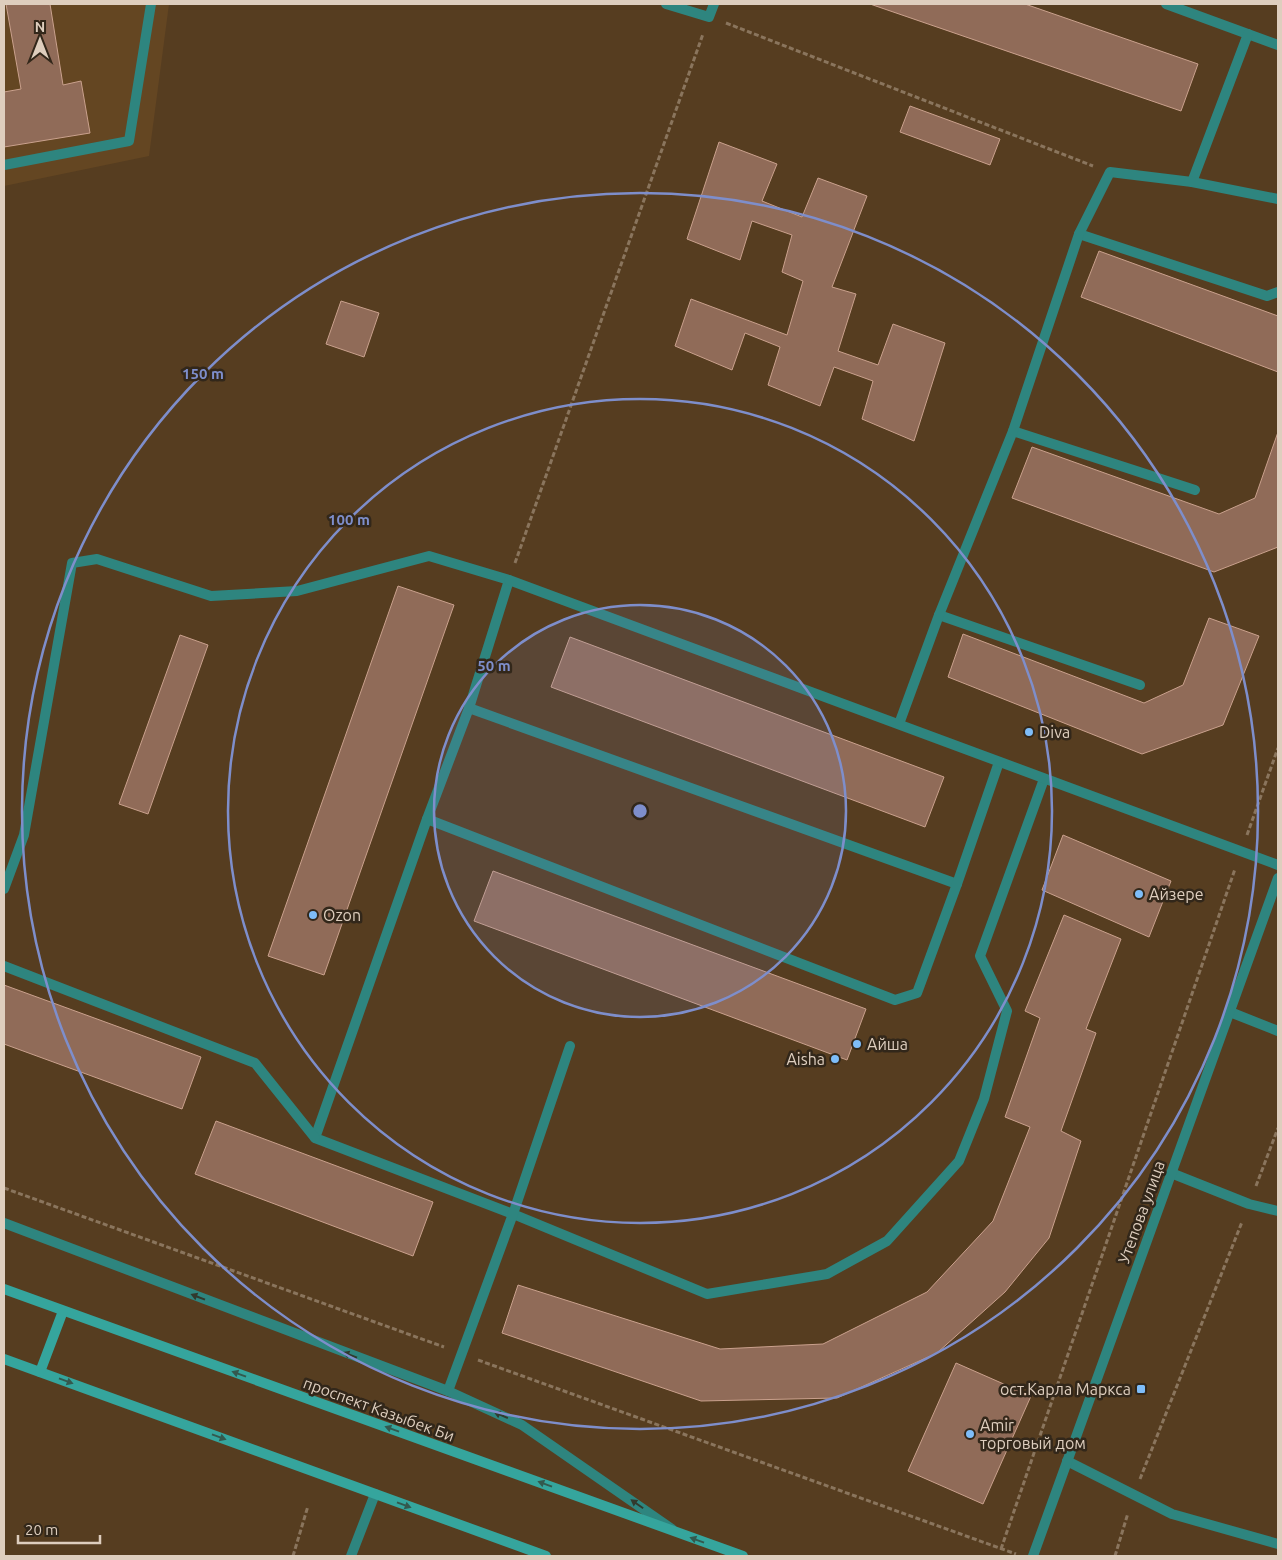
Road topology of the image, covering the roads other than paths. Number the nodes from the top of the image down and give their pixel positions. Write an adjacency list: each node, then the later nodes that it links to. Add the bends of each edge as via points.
1 (151, 4): 7 (street, via 129,141)
2 (666, 4): 3 (street, via 709,17)
3 (714, 4)
4 (1166, 4): 5 (street)
5 (1248, 34): 6 (street); 8 (street)
6 (1278, 45)
7 (4, 165)
8 (1192, 182): 9 (street); 10 (street, via 1110,172)
9 (1278, 200)
10 (1079, 234): 11 (street, via 1267,296); 12 (street)
11 (1278, 292)
12 (1013, 431): 13 (street); 15 (street)
13 (1195, 490)
14 (508, 580): 17 (street); 18 (street); 25 (street, via 430,556 297,591 211,596 97,559 72,563 24,834)
15 (939, 615): 16 (street); 18 (street)
16 (1140, 685)
17 (469, 708): 21 (street); 24 (street)
18 (899, 724): 19 (street)
19 (999, 762): 20 (street); 24 (street)
20 (1044, 779): 22 (street); 33 (street, via 980,956 1007,1011 984,1098 958,1161 887,1241 827,1274 707,1294)
21 (427, 819): 24 (street, via 895,1000 917,993); 30 (street)
22 (1278, 865)
23 (1278, 878): 27 (street, Утепова улица)
24 (957, 884)
25 (4, 889)
26 (4, 966): 30 (street, via 255,1063)
27 (1230, 1012): 28 (street); 31 (street, Утепова улица)
28 (1278, 1031)
29 (570, 1046): 33 (street)
30 (315, 1138): 33 (street)
31 (1171, 1173): 32 (street, via 1249,1204); 40 (street, Утепова улица)
32 (1278, 1211)
33 (513, 1214): 39 (street)
34 (4, 1223): 39 (street, one-way to 34)
35 (4, 1289): 36 (street, проспект Казыбек Би)
36 (63, 1311): 38 (street); 42 (street, проспект Казыбек Би, one-way to 36)
37 (4, 1359): 38 (street)
38 (40, 1372): 41 (street, one-way to 41)
39 (448, 1391): 42 (street, one-way to 39, via 522,1425)
40 (1067, 1461): 43 (street, via 1172,1514); 47 (street, Утепова улица)
41 (375, 1494): 44 (street); 45 (street, one-way to 45)
42 (677, 1532): 46 (street, проспект Казыбек Би, one-way to 42)
43 (1278, 1544)
44 (351, 1556)
45 (546, 1556)
46 (743, 1556)
47 (1033, 1556)

